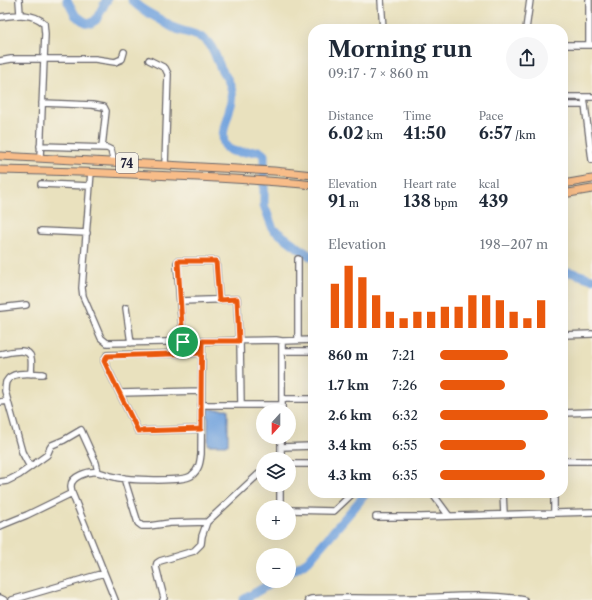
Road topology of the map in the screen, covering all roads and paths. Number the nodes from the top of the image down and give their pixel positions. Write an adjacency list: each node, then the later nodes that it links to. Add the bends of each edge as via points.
1 (19, 0): 5 (street)
2 (381, 0): 7 (street)
3 (530, 0): 8 (street)
4 (589, 0): 10 (street)
5 (20, 14): 6 (street); 12 (street, via 40,19 44,23)
6 (0, 17)
7 (383, 24)
8 (527, 24)
9 (568, 45): 10 (street)
10 (590, 45)
11 (124, 52): 12 (street, via 122,59 115,62 95,59)
12 (44, 60): 14 (street); 18 (street)
13 (149, 60): 27 (street, via 165,68 168,74)
14 (0, 61)
15 (568, 97): 16 (street)
16 (584, 97): 17 (street); 20 (street)
17 (592, 97)
18 (42, 102): 21 (street); 22 (street, via 104,108 106,111)
19 (568, 105): 20 (street)
20 (585, 105): 25 (street)
21 (40, 146): 22 (street); 24 (street)
22 (102, 148): 26 (street, via 111,150)
23 (0, 156): 24 (main road, 74)
24 (40, 158): 26 (main road, 74)
25 (592, 160)
26 (114, 162): 27 (main road, 74)
27 (165, 165): 30 (main road, 74)
28 (0, 170): 29 (main road, 74)
29 (91, 172): 34 (main road, 74); 35 (street)
30 (308, 174)
31 (592, 179): 32 (main road)
32 (568, 183)
33 (41, 184): 35 (street)
34 (308, 185)
35 (90, 186): 39 (street)
36 (592, 189): 37 (main road)
37 (568, 193)
38 (41, 231): 39 (street)
39 (87, 233): 53 (street, via 82,278 83,296 101,338 107,343)
40 (298, 259): 48 (street)
41 (219, 300): 42 (street); 42 (street, via 216,261 178,261); 51 (street, via 237,299)
42 (181, 301): 54 (street)
43 (26, 305): 44 (street)
44 (0, 308)
45 (126, 308): 53 (street)
46 (592, 334): 47 (street)
47 (568, 335)
48 (298, 340): 49 (street); 52 (street)
49 (308, 340)
50 (202, 341): 51 (street); 54 (street); 57 (street)
51 (239, 341): 52 (street); 68 (street)
52 (282, 341): 55 (street)
53 (131, 342): 54 (street)
54 (183, 342)
55 (282, 351): 56 (street); 66 (street)
56 (308, 351)
57 (202, 353): 61 (street); 62 (street, via 107,356 104,361)
58 (0, 354): 59 (street, via 19,351 29,353)
59 (31, 374): 60 (street); 64 (street, via 16,374 9,378 5,391)
60 (43, 374)
61 (201, 391): 62 (street); 70 (street)
62 (120, 393): 73 (street, via 138,431)
63 (308, 400): 67 (street)
64 (8, 401): 65 (street); 81 (street, via 22,452)
65 (0, 402)
66 (282, 404)
67 (287, 404)
68 (240, 405): 69 (street); 70 (street)
69 (256, 405)
70 (201, 406): 73 (street)
71 (592, 412): 72 (street)
72 (568, 413)
73 (201, 429): 84 (street, via 200,464 192,475 174,480)
74 (281, 446): 75 (street); 76 (street)
75 (308, 446)
76 (281, 452)
77 (568, 461): 78 (street)
78 (592, 461)
79 (296, 464): 80 (street)
80 (308, 464)
81 (30, 467): 82 (street, via 47,455 52,445 81,430); 85 (street, via 8,481)
82 (98, 472): 84 (street, via 115,478); 86 (street, via 85,473 75,478 70,487)
83 (256, 476): 97 (street)
84 (124, 478): 97 (street, via 138,523 142,526)
85 (0, 482)
86 (72, 493): 98 (street); 99 (street)
87 (348, 498): 91 (street, via 334,511)
88 (436, 498): 95 (street)
89 (503, 498): 94 (street)
90 (554, 498): 93 (street)
91 (296, 510)
92 (592, 512): 93 (street)
93 (554, 513): 94 (street)
94 (504, 514): 95 (street)
95 (449, 516): 96 (street)
96 (376, 517)
97 (207, 522): 105 (street, via 201,544 194,551 157,563)
98 (0, 526)
99 (104, 573): 103 (street); 104 (street)
100 (0, 598): 102 (street)
101 (449, 599): 106 (street); 107 (street, via 489,596)
102 (4, 600)
103 (12, 600)
104 (115, 600)
105 (163, 600)
106 (308, 600)
107 (520, 600)

